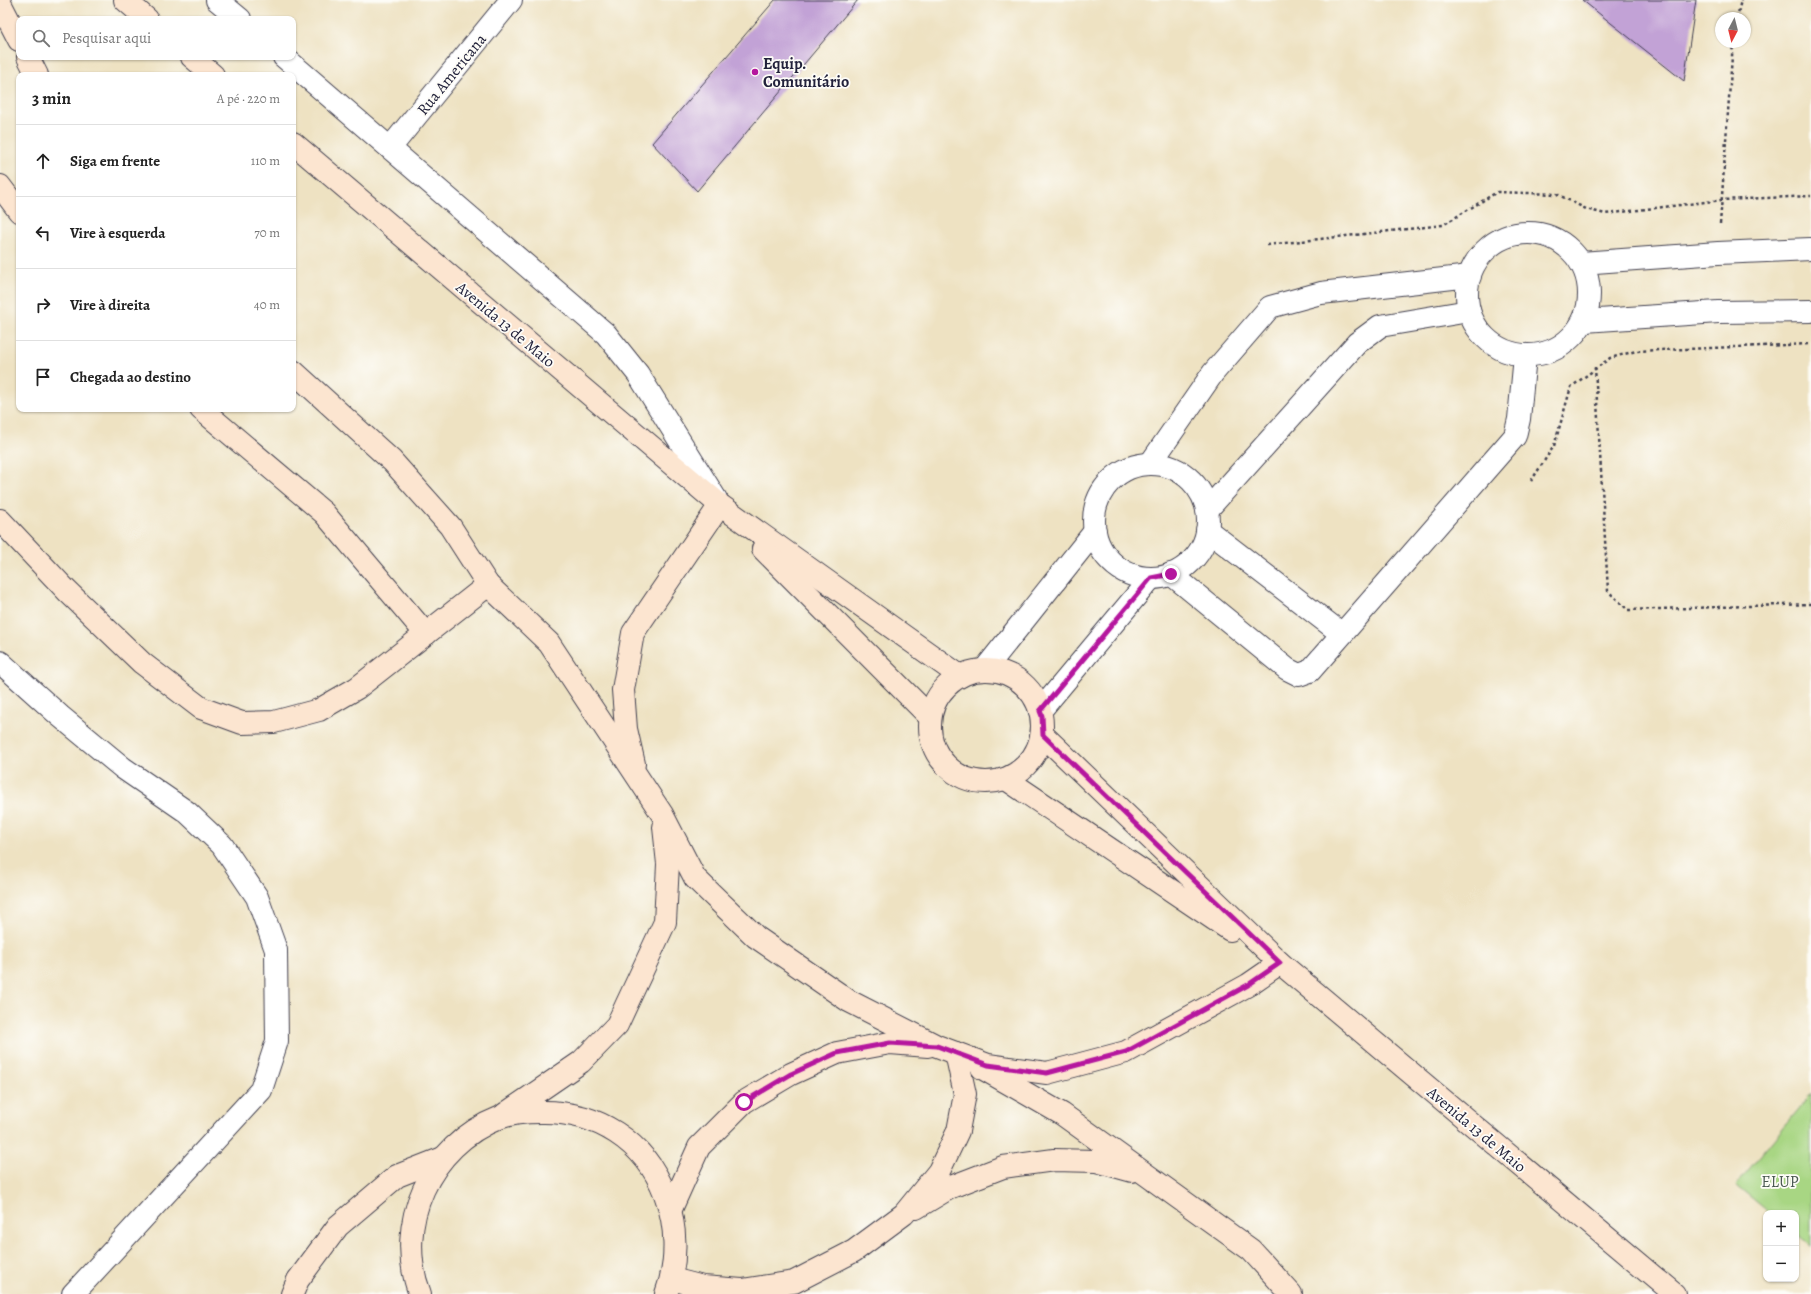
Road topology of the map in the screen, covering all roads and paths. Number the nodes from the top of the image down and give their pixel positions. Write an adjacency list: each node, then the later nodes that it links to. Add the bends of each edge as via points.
1 (124, 0): 7 (street)
2 (217, 0): 8 (street)
3 (511, 0): 17 (street, Rua Americana)
4 (1741, 0): 6 (path)
5 (2, 11): 9 (street)
6 (1738, 12)
7 (143, 16)
8 (236, 16)
9 (16, 35)
10 (1733, 48): 20 (path)
11 (30, 60): 14 (street)
12 (196, 60): 15 (street)
13 (287, 60): 17 (street)
14 (36, 72)
15 (210, 72)
16 (296, 146): 37 (street, Avenida 13 de Maio)
17 (390, 148): 37 (street, via 606,334 638,374)
18 (0, 186): 21 (street)
19 (1811, 196): 20 (path)
20 (1722, 200): 22 (path, via 1605,214 1586,209 1557,194 1497,192 1443,225); 24 (path)
21 (16, 207)
22 (1267, 245)
23 (1811, 249): 24 (street)
24 (1718, 253): 25 (street)
25 (1581, 263): 26 (street, via 1568,248 1551,237 1531,233 1511,235 1493,244 1478,258); 29 (street, via 1589,282 1590,302)
26 (1470, 276): 27 (street, via 1466,293); 35 (street, via 1321,293 1270,307 1213,373)
27 (1469, 311): 31 (street, via 1487,340 1502,350); 39 (street, via 1380,326 1357,343)
28 (1811, 311): 29 (street, via 1718,312)
29 (1584, 321): 31 (street, via 1570,340 1549,352)
30 (1811, 344): 32 (path, via 1636,351 1610,358)
31 (1525, 356): 45 (street, via 1515,436)
32 (1595, 367): 36 (path, via 1571,387 1554,446); 43 (path, via 1608,591 1628,610)
33 (296, 374): 42 (street, via 392,461 450,526)
34 (205, 412): 44 (street, via 324,513)
35 (1150, 464): 39 (street, via 1170,467 1187,476 1200,492); 40 (street, via 1130,468 1113,478 1101,493 1094,512)
36 (1532, 481)
37 (720, 505): 48 (street); 50 (street); 52 (street, via 633,633 623,690 626,729)
38 (0, 520): 44 (street, via 67,591 142,664 201,708 242,723 274,722 319,710 357,688)
39 (1207, 520): 41 (street, via 1201,549 1188,564); 45 (street)
40 (1095, 531): 41 (street, via 1102,550 1114,564 1132,574); 47 (street)
41 (1161, 576): 45 (street, via 1287,669 1299,675 1310,671); 49 (street)
42 (488, 585): 44 (street); 52 (street, via 549,643)
43 (1811, 604)
44 (426, 634)
45 (1342, 634)
46 (0, 662): 63 (street, via 123,768 188,812 222,845 257,897 276,950 277,1041 261,1090)
47 (985, 669): 48 (street); 49 (street, via 1005,672 1022,682 1035,697)
48 (960, 676): 50 (street, via 936,699)
49 (1040, 711): 51 (street)
50 (930, 717): 53 (street, via 930,737 937,755 950,770 967,780 986,783)
51 (1043, 735): 53 (street, via 1036,754 1024,769); 55 (street)
52 (636, 776): 54 (street)
53 (1006, 779): 55 (street)
54 (662, 814): 56 (street, via 695,878 756,937 849,1001); 57 (street, via 668,864 665,922 617,1025 581,1062)
55 (1280, 963): 56 (street, via 1248,985 1126,1052 1047,1073 988,1065); 67 (street, Avenida 13 de Maio)
56 (937, 1046): 60 (street, via 890,1043 837,1053 791,1074 744,1102 698,1148)
57 (499, 1118): 58 (street, via 469,1134); 60 (street, via 525,1112 559,1112 585,1117 609,1128 630,1143 648,1162 661,1184)
58 (443, 1158): 64 (street, via 397,1176 338,1226 298,1280); 65 (street, via 428,1179 418,1203 412,1229 411,1256 415,1282)
59 (1145, 1174): 61 (street, via 1096,1161 1054,1160 1003,1167 951,1187); 61 (street, via 1062,1114 956,1053 965,1094 958,1131 939,1171); 66 (street, via 1251,1250)
60 (671, 1209): 62 (street, via 676,1244)
61 (904, 1214): 62 (street, via 854,1251 794,1282 742,1290)
62 (669, 1286)
63 (73, 1294)
64 (292, 1294)
65 (420, 1294)
66 (1291, 1294)
67 (1674, 1294)

